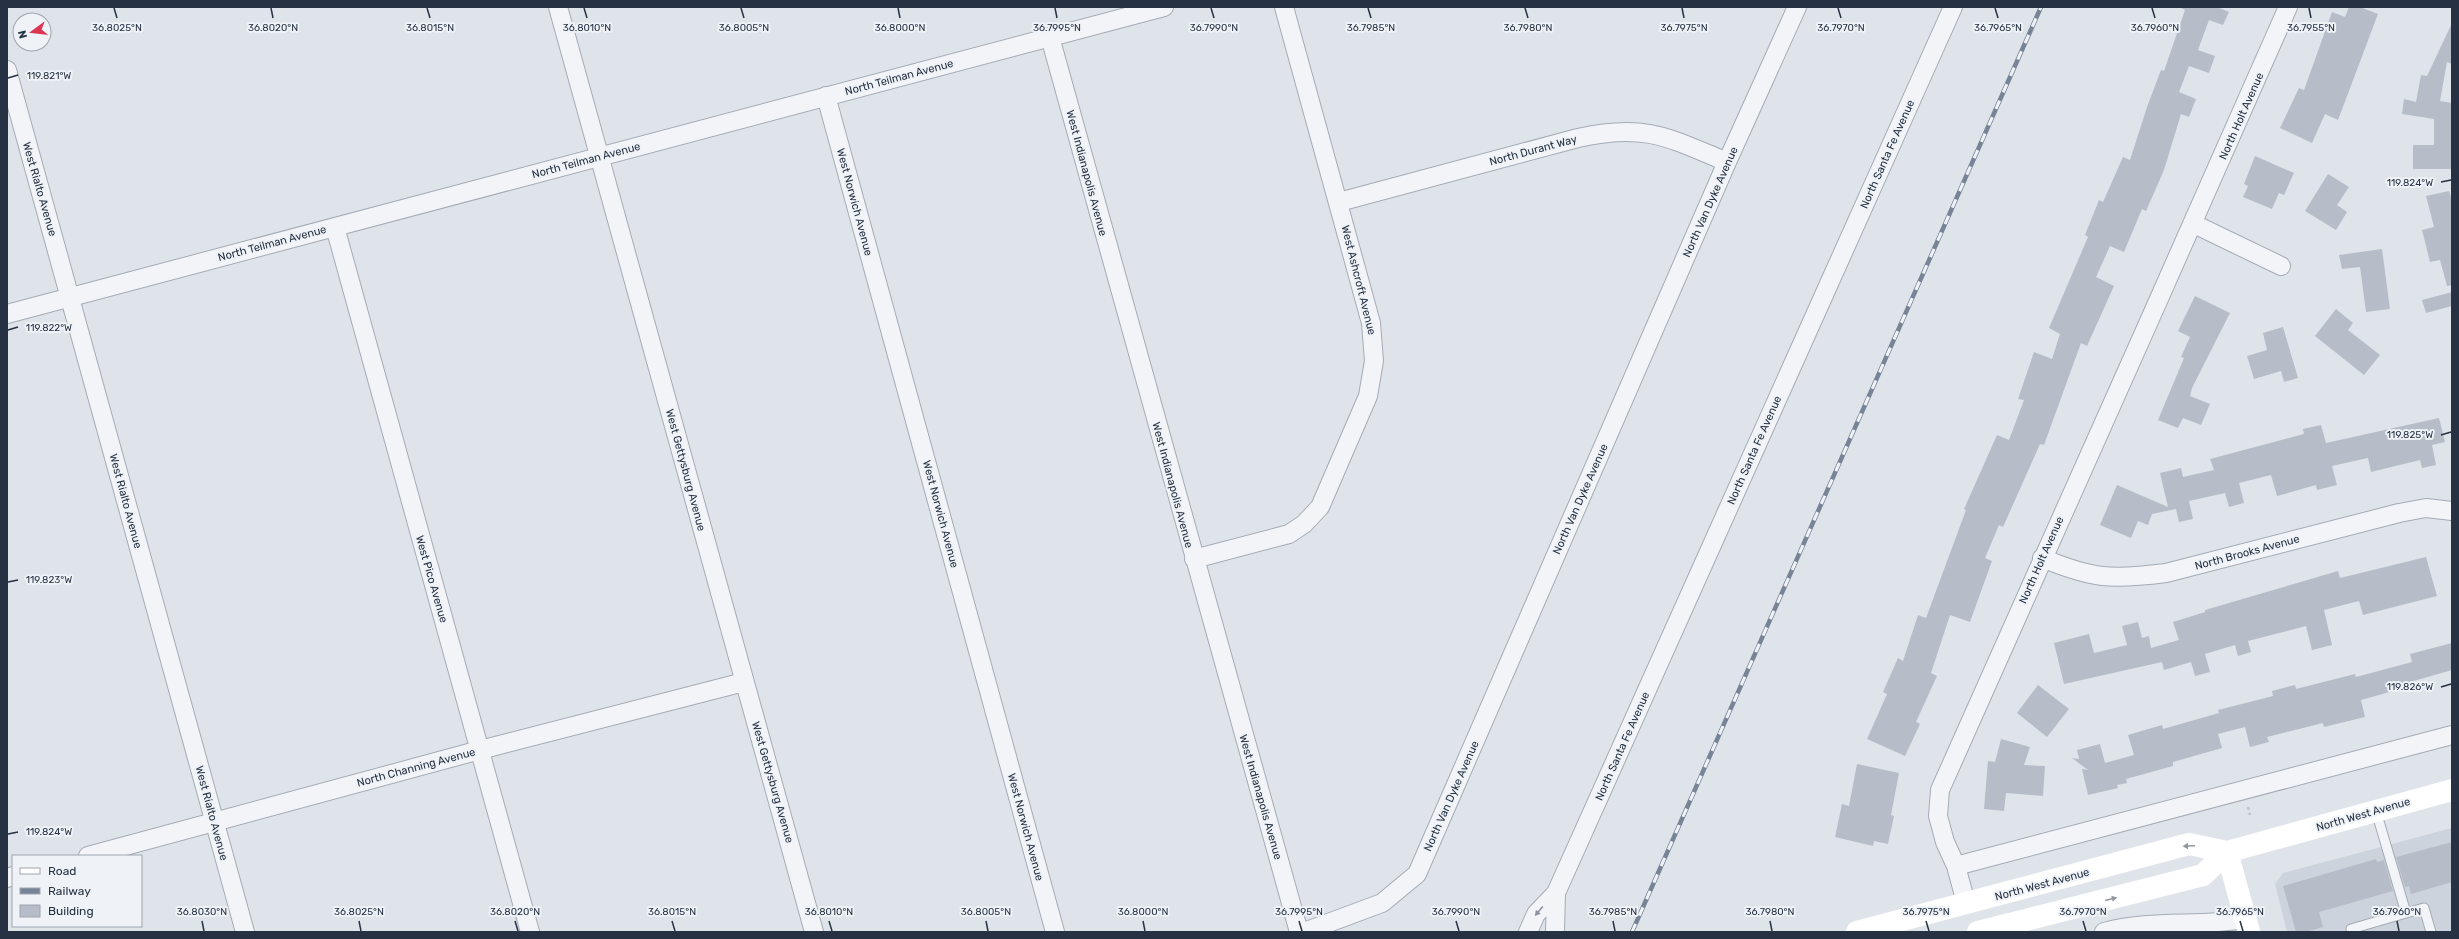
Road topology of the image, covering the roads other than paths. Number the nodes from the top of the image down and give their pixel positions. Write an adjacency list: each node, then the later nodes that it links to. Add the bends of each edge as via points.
1 (558, 7): 11 (street, West Gettysburg Avenue)
2 (1164, 7): 7 (street, North Teilman Avenue)
3 (1284, 7): 13 (street, West Ashcroft Avenue)
4 (1798, 7): 12 (street, North Van Dyke Avenue)
5 (1953, 7): 31 (street, North Santa Fe Avenue)
6 (2288, 7): 14 (street, North Holt Avenue)
7 (1130, 12): 8 (street, North Teilman Avenue)
8 (1050, 38): 10 (street, North Teilman Avenue); 21 (street, West Indianapolis Avenue)
9 (7, 70): 17 (street, West Rialto Avenue)
10 (826, 96): 11 (street, North Teilman Avenue); 40 (street, West Norwich Avenue)
11 (600, 156): 15 (street, North Teilman Avenue); 22 (street, West Gettysburg Avenue)
12 (1727, 162): 13 (street, North Durant Way, via 1644,131 1610,132 1578,138); 42 (street, North Van Dyke Avenue, via 1417,874 1382,903)
13 (1339, 202): 21 (street, West Ashcroft Avenue, via 1373,337 1374,368 1366,400 1324,500 1310,519 1298,529 1280,537)
14 (2194, 224): 16 (street); 20 (street, North Holt Avenue)
15 (335, 227): 17 (street, North Teilman Avenue); 24 (street, West Pico Avenue)
16 (2281, 266)
17 (70, 297): 18 (street, North Teilman Avenue); 27 (street, West Rialto Avenue)
18 (7, 314)
19 (2452, 511): 20 (street, North Brooks Avenue, via 2426,508 2398,512 2166,573 2129,578 2102,578 2073,571)
20 (2042, 558): 30 (street, North Holt Avenue, via 1940,790 1938,816 1945,842)
21 (1194, 559): 41 (street, West Indianapolis Avenue)
22 (744, 682): 24 (street, North Channing Avenue); 39 (street, West Gettysburg Avenue)
23 (2452, 734): 30 (street)
24 (480, 750): 27 (street, North Channing Avenue); 38 (street, West Pico Avenue)
25 (2452, 790): 26 (main road, North West Avenue)
26 (2376, 811): 28 (main road, North West Avenue); 33 (lane)
27 (215, 822): 29 (street, North Channing Avenue); 37 (street, West Rialto Avenue)
28 (2227, 852): 32 (main road, North West Avenue, one-way to 32, via 2189,844); 34 (main road, North West Avenue, one-way to 28, via 2203,876); 35 (main road)
29 (92, 855)
30 (1956, 866): 32 (street, North Holt Avenue)
31 (1556, 893): 43 (street, North Santa Fe Avenue, one-way to 43, via 1536,914); 44 (street, North Santa Fe Avenue)
32 (1966, 903): 45 (main road, North West Avenue); 46 (main road)
33 (2406, 913): 36 (lane); 49 (lane, via 2424,908)
34 (2032, 925): 47 (main road, North West Avenue)
35 (2248, 926): 48 (street, via 2125,926)
36 (2351, 929)
37 (246, 932)
38 (530, 932)
39 (814, 932)
40 (1055, 932)
41 (1299, 932)
42 (1304, 932)
43 (1528, 932)
44 (1555, 932)
45 (1857, 932)
46 (1975, 932)
47 (1978, 932)
48 (2104, 932)
49 (2431, 932)

